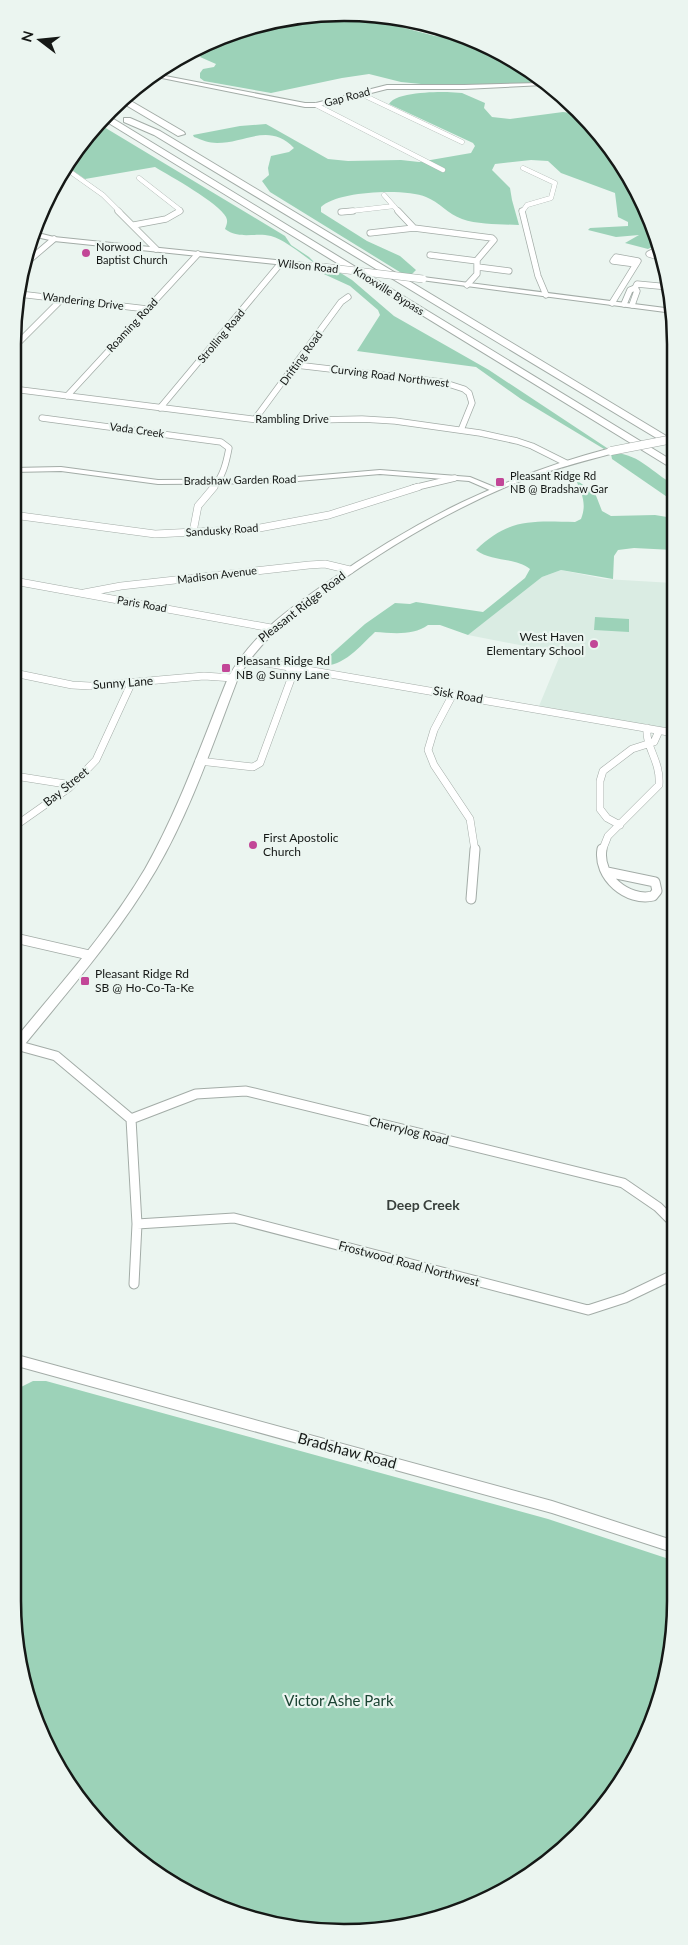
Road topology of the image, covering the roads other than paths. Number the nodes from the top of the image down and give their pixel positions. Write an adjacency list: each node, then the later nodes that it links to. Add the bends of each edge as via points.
1 (165, 76): 5 (street, Gap Road, via 293,104)
2 (535, 84): 3 (street, Gap Road, via 387,87)
3 (359, 94): 5 (street, Gap Road); 9 (street)
4 (128, 104): 8 (highway)
5 (316, 105): 12 (street)
6 (117, 115): 15 (highway, Knoxville Bypass, via 157,133)
7 (111, 121): 55 (highway, Knoxville Bypass)
8 (186, 138)
9 (462, 142)
10 (209, 154): 15 (highway)
11 (523, 168): 37 (street, via 555,183 551,198 527,205 522,210 538,276)
12 (442, 170)
13 (71, 172): 19 (street, via 103,195)
14 (139, 178): 19 (street, via 180,210 171,217)
15 (257, 194): 54 (highway, Knoxville Bypass)
16 (384, 195): 17 (street)
17 (394, 206): 18 (street); 20 (street)
18 (341, 212)
19 (134, 225): 24 (street)
20 (414, 228): 21 (street); 28 (street, via 492,238 494,240)
21 (370, 232)
22 (40, 236): 23 (street, Wilson Road)
23 (54, 239): 24 (street, Wilson Road); 27 (street)
24 (156, 249): 25 (street, Wilson Road)
25 (198, 254): 29 (street, Wilson Road); 43 (street, Roaming Road)
26 (430, 255): 28 (street)
27 (33, 257)
28 (478, 261): 31 (street)
29 (281, 263): 33 (street, Wilson Road, bridge); 49 (street, Strolling Road)
30 (636, 264): 40 (street)
31 (478, 268): 32 (street); 33 (street)
32 (508, 271)
33 (468, 285): 37 (street, Wilson Road)
34 (662, 286): 35 (street, via 637,284)
35 (635, 288): 41 (street, via 630,290); 42 (street)
36 (25, 295): 39 (street, Wandering Drive)
37 (546, 295): 40 (street, Wilson Road)
38 (348, 297): 46 (street, Drifting Road, via 341,302)
39 (62, 299): 43 (street, Wandering Drive); 45 (street)
40 (612, 303): 41 (street, Wilson Road)
41 (624, 304): 42 (street, Wilson Road)
42 (632, 305): 44 (street, Wilson Road)
43 (147, 308): 48 (street, Roaming Road)
44 (665, 309)
45 (21, 339)
46 (296, 365): 51 (street, Drifting Road); 52 (street, Curving Road Northwest, via 442,382 464,388 473,399)
47 (21, 390): 48 (street, Rambling Drive)
48 (66, 396): 49 (street, Rambling Drive)
49 (160, 408): 51 (street, Rambling Drive)
50 (42, 418): 59 (street, Vada Creek, via 221,442 229,448 226,466)
51 (255, 420): 52 (street, Rambling Drive, via 375,420)
52 (461, 430): 56 (street, Rambling Drive, via 517,441)
53 (667, 440): 56 (main road, Pleasant Ridge Road, bridge, via 611,450)
54 (667, 441)
55 (667, 462)
56 (566, 463): 60 (main road, Pleasant Ridge Road)
57 (21, 470): 59 (street, Bradshaw Garden Road, via 61,469 158,482)
58 (455, 478): 59 (street, Bradshaw Garden Road, via 380,472); 60 (street, Bradshaw Garden Road); 62 (street, Sandusky Road, via 398,492 329,515 254,529)
59 (217, 482): 62 (street, via 198,506)
60 (495, 489): 63 (main road, Pleasant Ridge Road, via 381,548)
61 (21, 516): 62 (street, Sandusky Road, via 155,534)
62 (192, 532)
63 (350, 570): 65 (street, Madison Avenue, via 325,564 309,565); 66 (main road, Pleasant Ridge Road)
64 (21, 582): 65 (street, Paris Road)
65 (84, 593): 66 (street, Paris Road)
66 (271, 628): 67 (main road, Pleasant Ridge Road)
67 (243, 659): 68 (street, Sisk Road); 70 (main road, Pleasant Ridge Road)
68 (292, 666): 72 (street, Sisk Road); 77 (street, via 288,674 291,679 260,763 252,767)
69 (21, 675): 71 (street, Sunny Lane, via 72,685)
70 (233, 678): 71 (street, Sunny Lane, via 204,676); 77 (main road, Pleasant Ridge Road)
71 (131, 684): 79 (street, Bay Street, via 96,760)
72 (453, 694): 73 (street, Sisk Road); 83 (street, via 431,737 428,750 432,762 471,820 474,840)
73 (647, 728): 74 (street, Sisk Road); 76 (street)
74 (659, 731): 75 (street, Sisk Road); 76 (street, via 654,742)
75 (667, 733)
76 (649, 744): 81 (street, via 660,776 659,785); 81 (street, via 632,749 603,771 600,809 606,818)
77 (199, 761): 85 (main road, Pleasant Ridge Road, via 150,869 125,909)
78 (21, 777): 79 (street)
79 (72, 785): 80 (street, Bay Street)
80 (21, 822)
81 (620, 825): 82 (street, via 605,840 601,853)
82 (607, 872): 82 (street, via 614,885 635,898 652,897 657,893 655,882)
83 (471, 899)
84 (21, 939): 85 (street)
85 (89, 955): 86 (main road, Pleasant Ridge Road)
86 (21, 1039)
87 (21, 1046): 88 (street, via 56,1056)
88 (131, 1119): 89 (street, Cherrylog Road, via 196,1094 246,1092 623,1182); 90 (street)
89 (667, 1216)
90 (137, 1224): 91 (street, Frostwood Road Northwest, via 234,1218 588,1310 625,1298); 92 (street)
91 (667, 1278)
92 (134, 1284)
93 (21, 1361): 94 (street, Bradshaw Road, via 552,1507)
94 (667, 1545)

